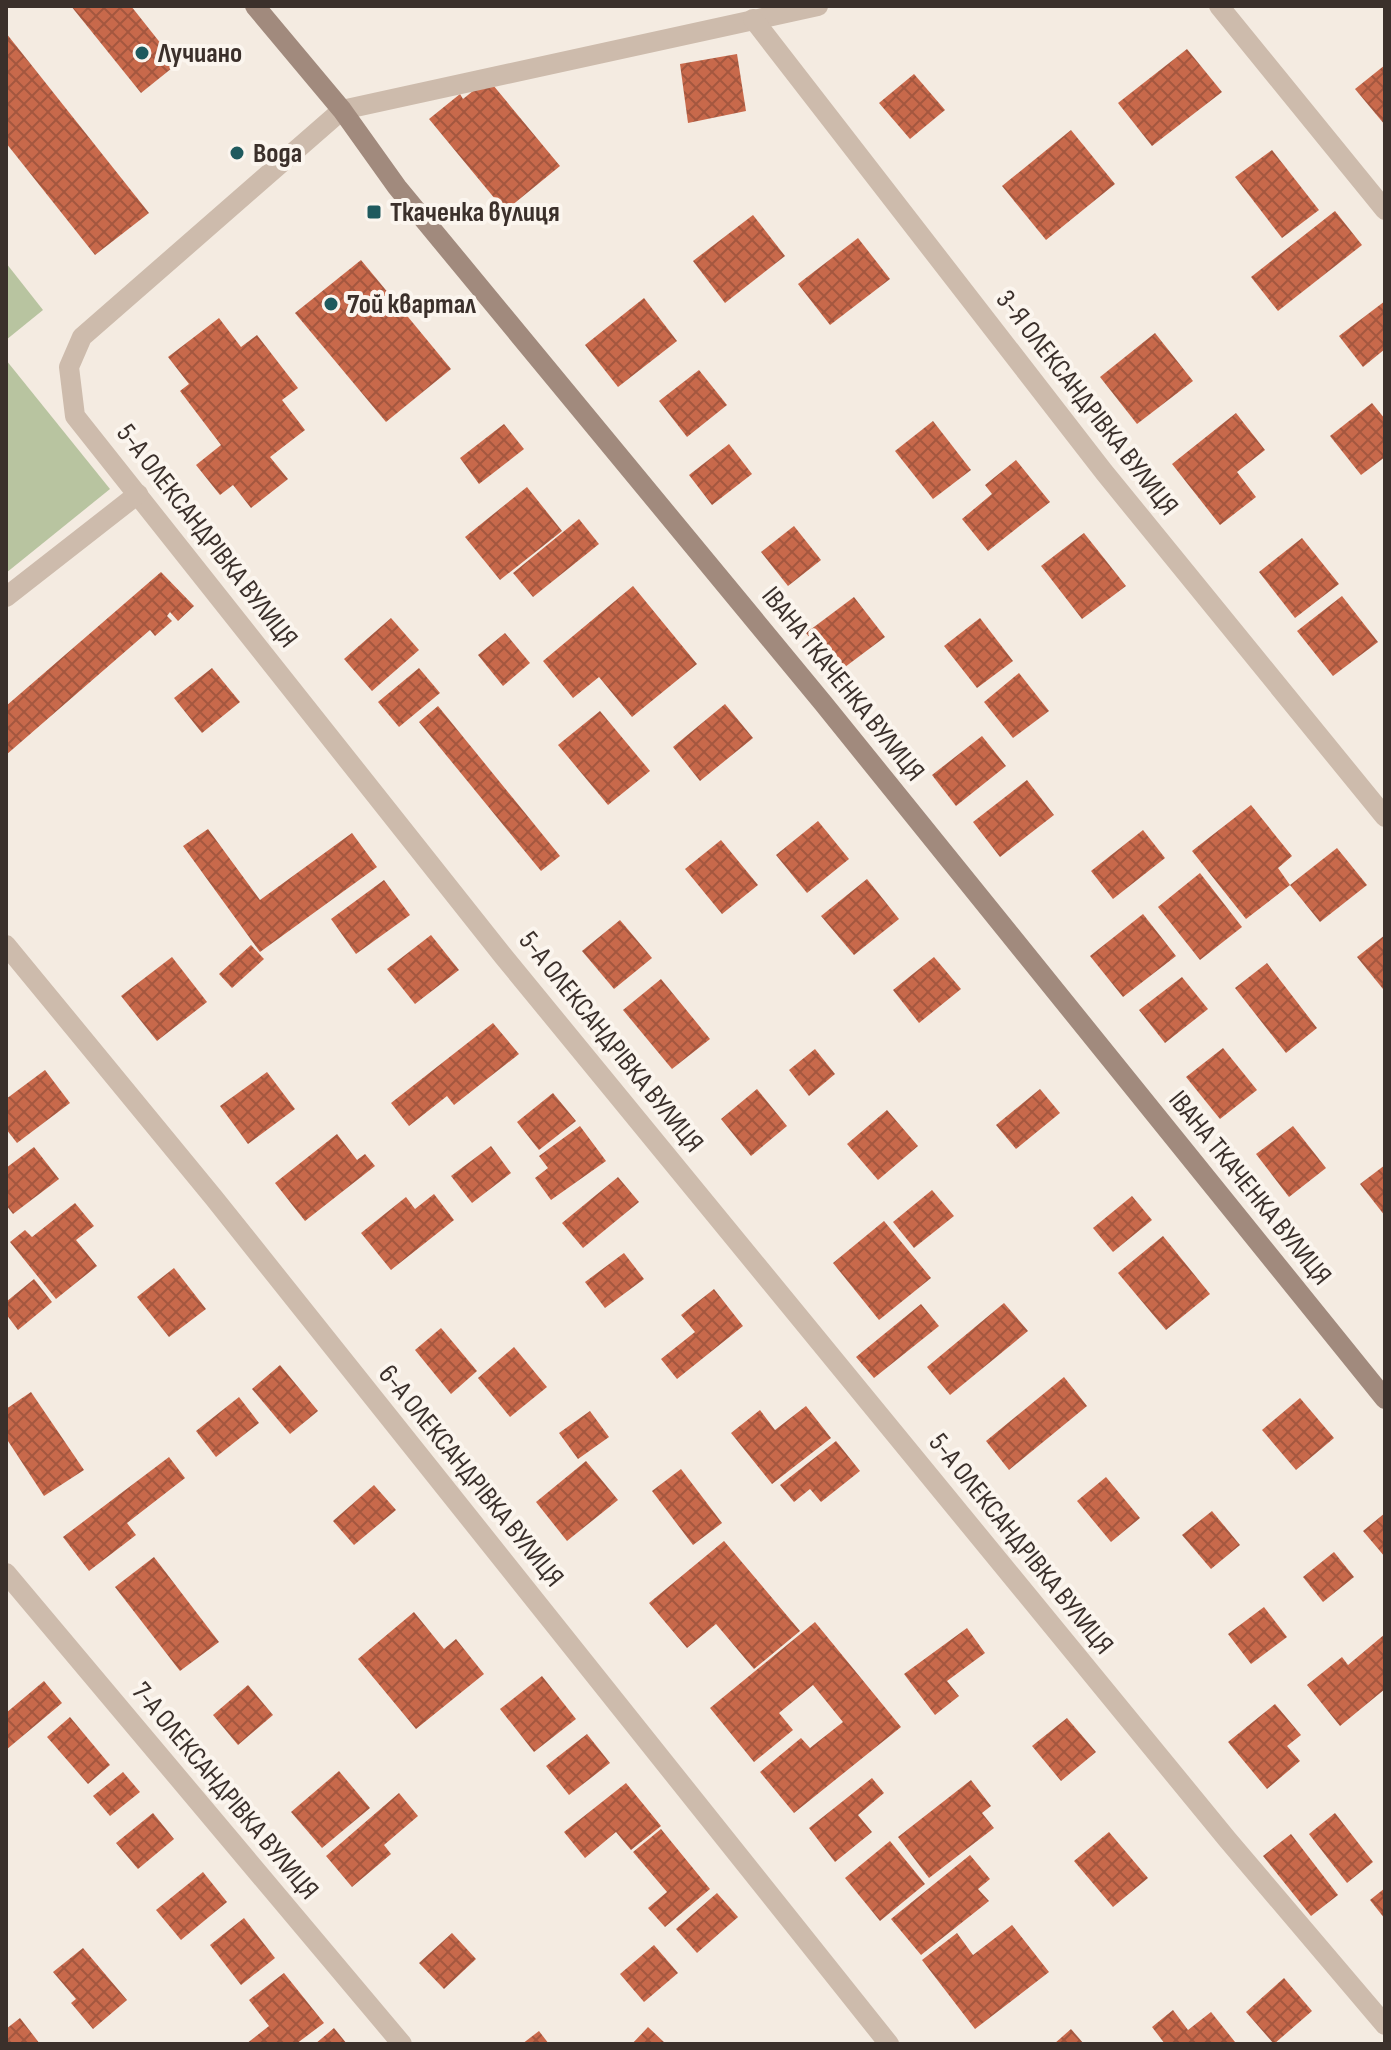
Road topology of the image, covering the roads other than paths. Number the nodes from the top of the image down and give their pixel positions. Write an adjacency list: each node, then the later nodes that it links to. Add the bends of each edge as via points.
1 (255, 6): 5 (main road, ІВАНА ТКАЧЕНКА ВУЛИЦЯ)
2 (818, 6): 4 (street)
3 (1219, 6): 6 (street)
4 (753, 19): 5 (street); 9 (street, 3-Я ОЛЕКСАНДРІВКА ВУЛИЦЯ, via 1104,472)
5 (342, 110): 7 (street, 5-А ОЛЕКСАНДРІВКА ВУЛИЦЯ, via 82,337 69,367 75,416); 11 (main road, ІВАНА ТКАЧЕНКА ВУЛИЦЯ, via 391,179)
6 (1385, 210)
7 (138, 494): 8 (street); 13 (street, 5-А ОЛЕКСАНДРІВКА ВУЛИЦЯ, via 514,969)
8 (6, 597)
9 (1385, 817)
10 (6, 945): 15 (street, 6-А ОЛЕКСАНДРІВКА ВУЛИЦЯ)
11 (1385, 1399)
12 (6, 1573): 14 (street, 7-А ОЛЕКСАНДРІВКА ВУЛИЦЯ)
13 (1385, 2025)
14 (402, 2044)
15 (889, 2044)

